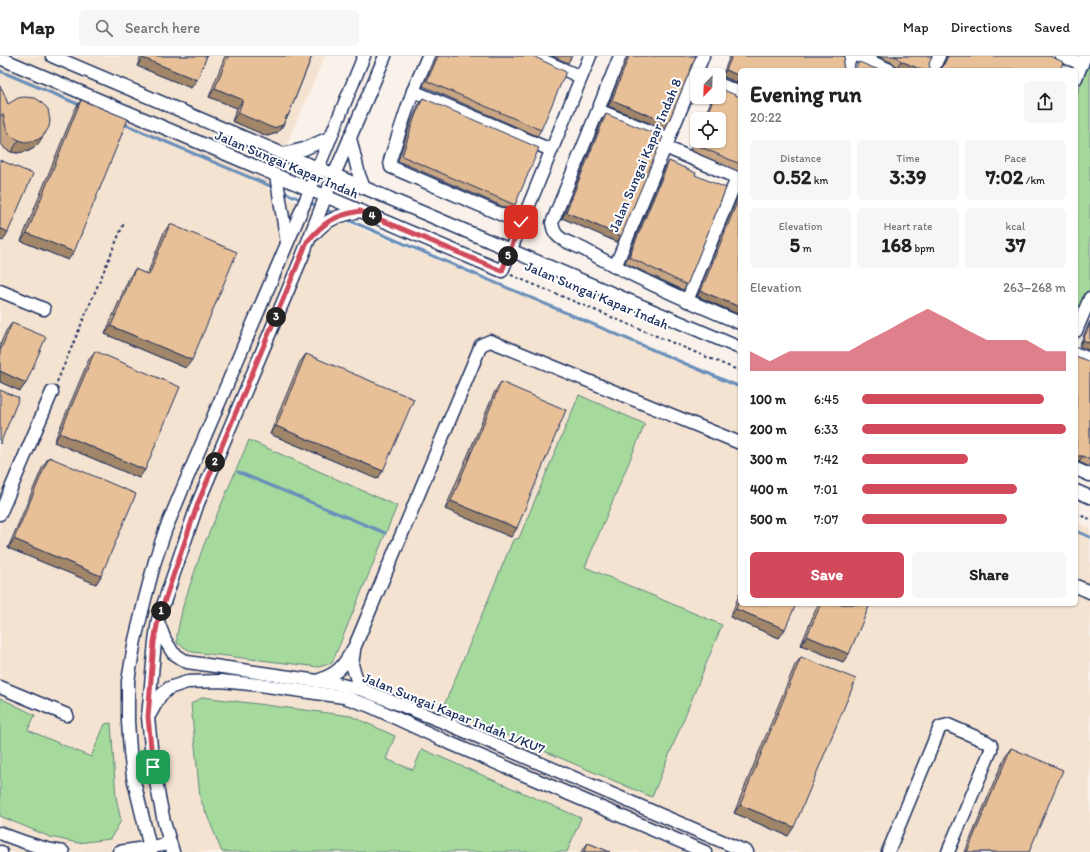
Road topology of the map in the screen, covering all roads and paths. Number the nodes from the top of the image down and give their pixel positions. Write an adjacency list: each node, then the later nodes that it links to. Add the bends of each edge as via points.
1 (52, 56): 30 (street, Jalan Sungai Kapar Indah)
2 (364, 56): 26 (street)
3 (385, 56): 27 (street)
4 (428, 56): 22 (street)
5 (533, 56): 20 (street)
6 (590, 56): 20 (street)
7 (620, 56): 25 (street)
8 (703, 56): 15 (street, Jalan Sungai Kapar Indah 8)
9 (851, 56): 16 (street)
10 (858, 56): 17 (street)
11 (939, 56): 18 (street)
12 (1062, 56): 14 (street)
13 (0, 58): 32 (street, Jalan Sungai Kapar Indah)
14 (1084, 60): 19 (street)
15 (699, 68)
16 (847, 68)
17 (885, 68)
18 (933, 68)
19 (1078, 74)
20 (581, 77): 29 (street)
21 (726, 87): 24 (street)
22 (413, 91): 29 (street); 40 (street, via 390,157 391,167)
23 (690, 91): 28 (street, Jalan Sungai Kapar Indah 8)
24 (738, 92)
25 (598, 110): 28 (street); 45 (street, via 552,223 558,237)
26 (331, 136): 30 (street, via 304,149); 31 (street)
27 (350, 138): 33 (street); 36 (street)
28 (667, 143): 34 (street); 45 (street, Jalan Sungai Kapar Indah 8)
29 (551, 150): 40 (street)
30 (283, 154): 31 (street, Jalan Sungai Kapar Indah)
31 (318, 168): 33 (street, Jalan Sungai Kapar Indah); 37 (street)
32 (276, 175): 37 (street, Jalan Sungai Kapar Indah); 43 (street)
33 (334, 175): 36 (street, Jalan Sungai Kapar Indah); 38 (street)
34 (738, 178)
35 (738, 181): 49 (street)
36 (364, 188): 44 (street, Jalan Sungai Kapar Indah)
37 (309, 193): 38 (street, Jalan Sungai Kapar Indah); 43 (street)
38 (324, 200): 39 (street, Jalan Sungai Kapar Indah); 42 (street)
39 (360, 211): 42 (street, via 343,214 330,220); 46 (street, Jalan Sungai Kapar Indah)
40 (521, 222): 44 (street)
41 (124, 223): 57 (path)
42 (307, 242): 69 (street, via 198,503)
43 (287, 243): 80 (street, via 165,531 135,640 128,681 130,751 133,777)
44 (510, 250): 46 (street); 53 (street, Jalan Sungai Kapar Indah)
45 (615, 266): 49 (street)
46 (502, 271): 56 (path, Jalan Sungai Kapar Indah)
47 (0, 291): 50 (street)
48 (1090, 298): 52 (street)
49 (687, 301): 51 (street)
50 (44, 309)
51 (738, 322)
52 (1078, 326)
53 (738, 347)
54 (1078, 355): 55 (street)
55 (1090, 359)
56 (738, 371)
57 (52, 392): 61 (street)
58 (738, 442): 70 (street, via 490,341 481,345)
59 (1078, 470): 60 (street)
60 (1090, 475)
61 (5, 488): 64 (street)
62 (1078, 492): 63 (street)
63 (1090, 497)
64 (0, 514)
65 (1078, 515): 66 (path)
66 (1090, 520)
67 (1078, 587): 68 (street)
68 (1090, 592)
69 (158, 620): 71 (street, Jalan Sungai Kapar Indah 1/KU7, via 173,653); 77 (street)
70 (355, 646): 72 (street, via 339,670); 75 (street, via 352,665)
71 (187, 662): 72 (street, Jalan Sungai Kapar Indah 1/KU7); 73 (street)
72 (317, 681): 75 (street, Jalan Sungai Kapar Indah 1/KU7)
73 (187, 682): 77 (street, Jalan Sungai Kapar Indah 1/KU7, via 169,688 160,696); 83 (street, Jalan Sungai Kapar Indah 1/KU7, via 220,681 344,697)
74 (0, 686): 76 (street)
75 (363, 690): 84 (street, Jalan Sungai Kapar Indah 1/KU7)
76 (67, 715)
77 (148, 717): 79 (street, via 153,767)
78 (0, 833): 81 (street)
79 (172, 848): 80 (street)
80 (151, 850): 82 (street)
81 (63, 852)
82 (118, 852)
83 (705, 852)
84 (747, 852)
85 (888, 852): 86 (street, via 940,726 948,725 991,745)
86 (948, 852)

